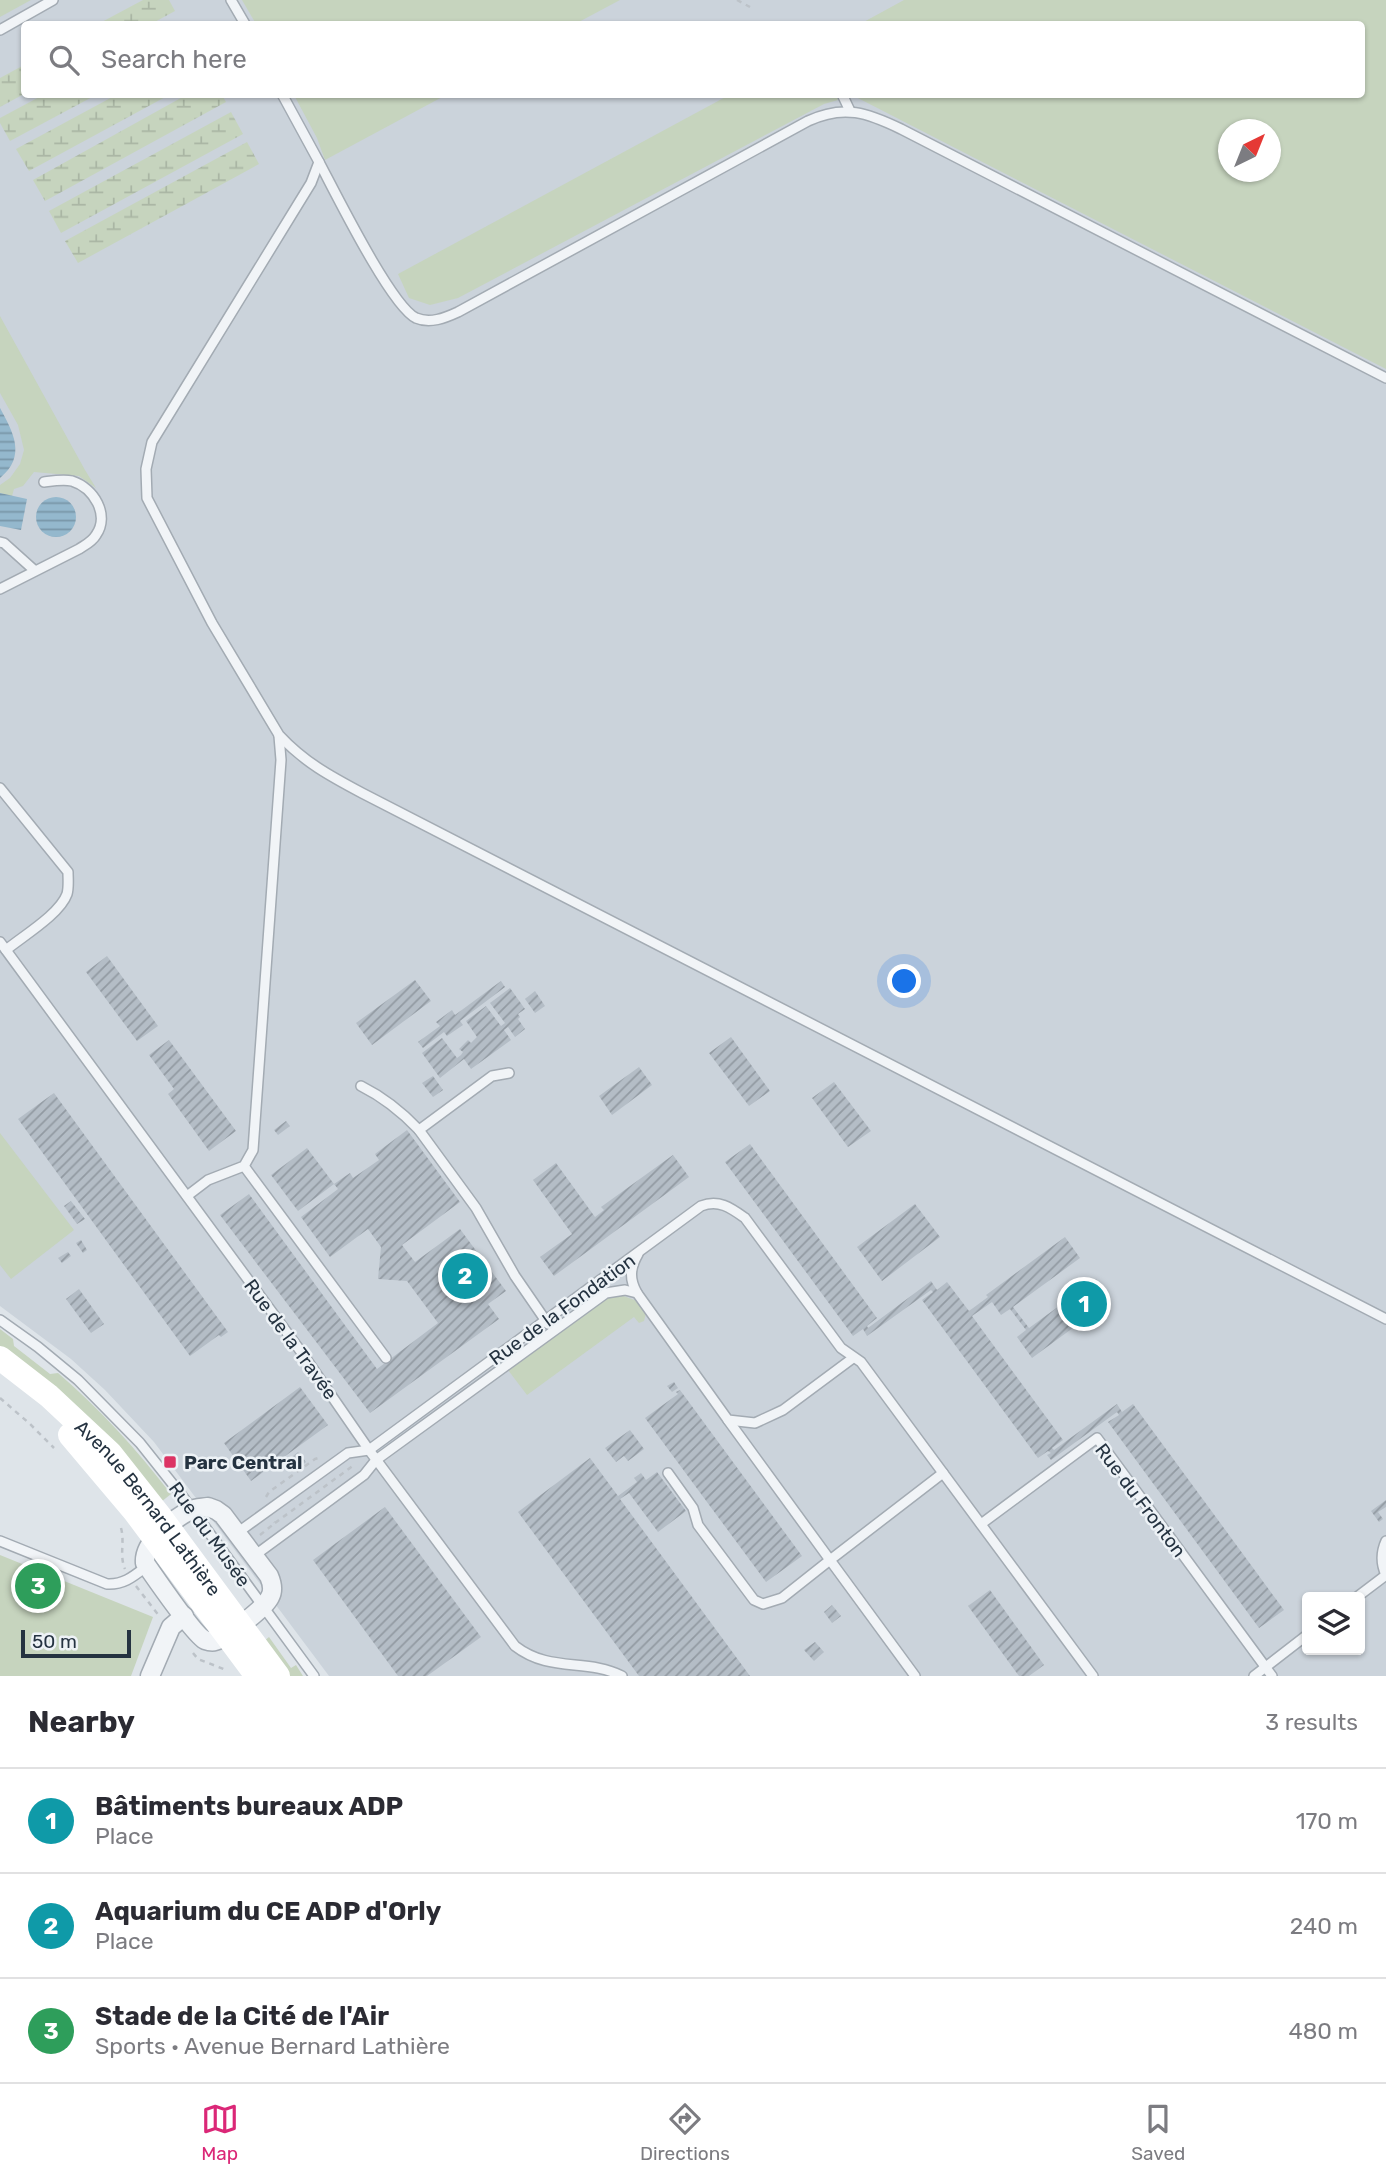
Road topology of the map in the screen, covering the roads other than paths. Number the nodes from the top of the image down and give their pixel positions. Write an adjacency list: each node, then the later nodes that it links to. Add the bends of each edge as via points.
1 (53, 0): 4 (lane)
2 (231, 0): 3 (lane)
3 (243, 21)
4 (0, 30)
5 (284, 98): 8 (lane)
6 (844, 98): 7 (lane)
7 (850, 111): 8 (lane, via 808,121 458,312 428,321 411,315 390,291); 9 (lane, via 901,129)
8 (319, 162): 14 (lane, via 311,183 152,442 146,469 147,498 212,623)
9 (1386, 378)
10 (44, 482): 12 (lane, via 72,481 88,490 100,508 101,524 91,542)
11 (0, 542): 12 (lane)
12 (34, 570): 13 (lane)
13 (0, 589)
14 (279, 735): 20 (lane, via 281,760 253,1150); 25 (lane, via 314,768)
15 (0, 788): 16 (lane, via 68,872 69,883 58,909)
16 (3, 946): 21 (lane, Rue de la Travée)
17 (509, 1073): 19 (lane, via 492,1076)
18 (361, 1086): 19 (lane, via 379,1095)
19 (419, 1130): 26 (lane)
20 (244, 1166): 21 (lane, via 208,1180); 30 (lane)
21 (187, 1196): 33 (lane, Rue de la Travée)
22 (639, 1252): 23 (lane, via 631,1272); 26 (lane, Rue de la Fondation); 28 (lane, Rue de la Fondation, via 701,1206 727,1205 745,1218 841,1349)
23 (637, 1293): 27 (lane, Rue de la Fondation, via 606,1293); 32 (lane, Rue de la Fondation)
24 (0, 1320): 37 (lane, Rue du Musée, via 100,1401)
25 (1386, 1320)
26 (546, 1321): 27 (lane); 33 (lane, Rue de la Fondation)
27 (553, 1332): 34 (lane, Rue de la Fondation)
28 (853, 1357): 32 (lane, via 783,1410 755,1423); 35 (lane, Rue de la Fondation)
29 (0, 1358): 39 (main road, Avenue Bernard Lathière, via 110,1453)
30 (386, 1358)
31 (0, 1371): 39 (main road, Avenue Bernard Lathière, via 42,1406)
32 (728, 1420): 44 (lane, Rue de la Fondation)
33 (369, 1450): 34 (lane, Rue de la Travée); 40 (lane, Rue de la Fondation, via 348,1453)
34 (376, 1460): 43 (lane, Rue de la Fondation, via 364,1475); 56 (lane, Rue de la Travée, via 515,1646 540,1661)
35 (943, 1473): 38 (lane, Rue de la Fondation); 44 (lane)
36 (668, 1474): 44 (lane, via 698,1525 754,1600 763,1604 782,1598)
37 (192, 1510): 39 (street); 40 (street, via 216,1510); 47 (lane, Rue du Musée)
38 (981, 1524): 51 (lane, Rue du Fronton, via 1097,1438); 58 (lane, Rue de la Fondation)
39 (161, 1532): 45 (street, via 146,1548); 49 (main road, Avenue Bernard Lathière)
40 (237, 1533): 43 (street)
41 (0, 1541): 45 (lane, via 101,1582 117,1584)
42 (1386, 1541): 46 (lane, via 1382,1550 1386,1575)
43 (254, 1556): 47 (street, via 272,1585 270,1600)
44 (830, 1560): 57 (lane, Rue de la Fondation)
45 (147, 1566): 48 (street)
46 (1364, 1592)
47 (263, 1606): 49 (street); 55 (lane, Rue du Musée)
48 (178, 1622): 49 (street, via 208,1641); 52 (street)
49 (233, 1629): 53 (main road, Avenue Bernard Lathière); 54 (main road, Avenue Bernard Lathière)
50 (1302, 1640): 51 (lane)
51 (1265, 1667): 59 (lane); 60 (lane, Rue du Fronton)
52 (150, 1676)
53 (257, 1676)
54 (278, 1676)
55 (314, 1676)
56 (622, 1676)
57 (915, 1676)
58 (1093, 1676)
59 (1254, 1676)
60 (1272, 1676)

